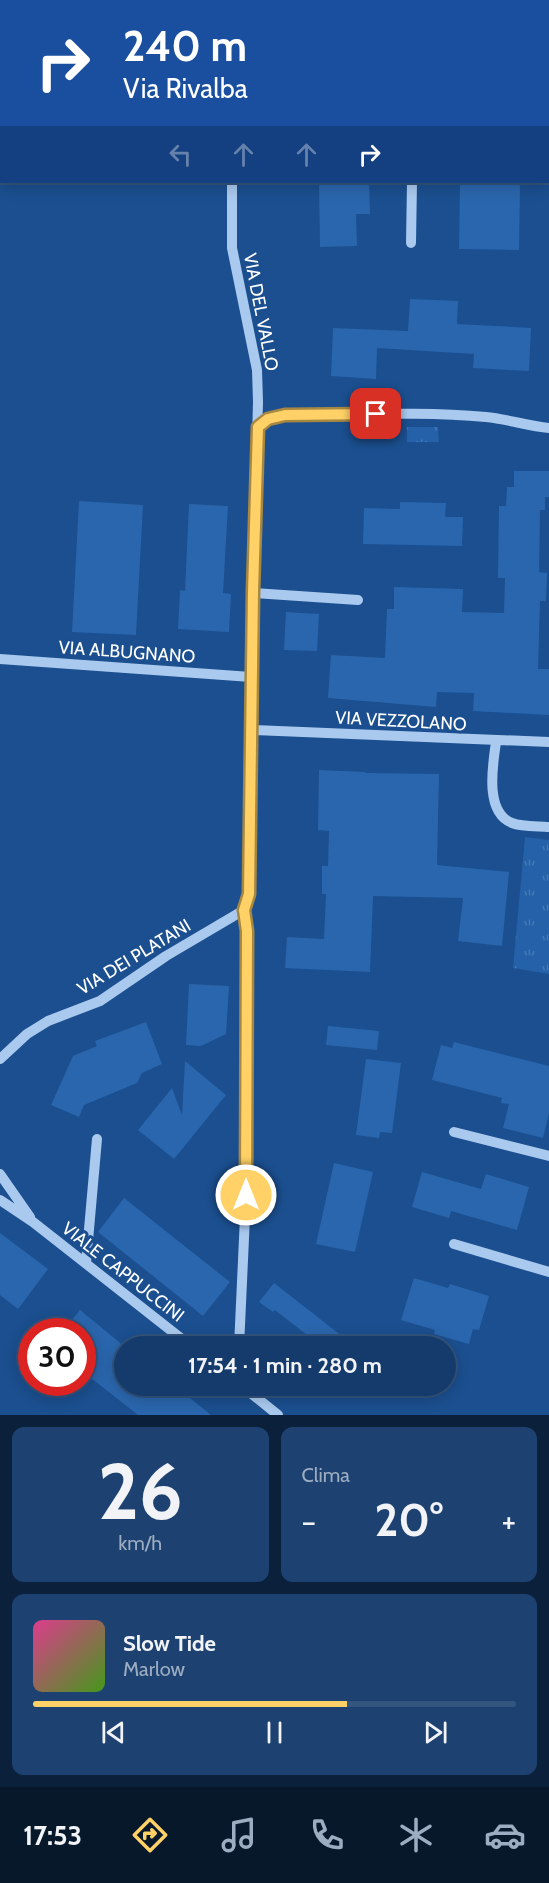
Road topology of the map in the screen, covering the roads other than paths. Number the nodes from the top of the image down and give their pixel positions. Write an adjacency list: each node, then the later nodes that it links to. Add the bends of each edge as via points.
1 (232, 183): 4 (street, VIA DEL VALLO, via 232,248 257,370)
2 (412, 183): 3 (street)
3 (411, 243)
4 (258, 427): 5 (street, via 268,419 285,415 405,414 489,417); 6 (street, VIA DEL VALLO)
5 (549, 428)
6 (253, 592): 7 (street); 9 (street, VIA DEL VALLO)
7 (358, 600)
8 (0, 659): 9 (street, VIA ALBUGNANO)
9 (251, 677): 10 (street, VIA DEL VALLO)
10 (252, 730): 11 (street, VIA VEZZOLANO); 14 (street, VIA DEL VALLO, via 249,894)
11 (496, 741): 12 (street, VIA VEZZOLANO); 13 (street, via 493,793 500,813 513,824)
12 (549, 742)
13 (549, 827)
14 (244, 910): 15 (street, VIA DEI PLATANI, via 100,1001 48,1021); 28 (street, VIA DEL VALLO, via 246,1195)
15 (10, 1050): 16 (street, VIA DEI PLATANI); 17 (street, VIA DEI PLATANI)
16 (0, 1059)
17 (0, 1068)
18 (454, 1132): 20 (street)
19 (97, 1139): 25 (street)
20 (549, 1156)
21 (0, 1174): 23 (street, VIALE CAPPUCCINI)
22 (0, 1200): 23 (street, VIALE CAPPUCCINI)
23 (33, 1222): 25 (street, VIALE CAPPUCCINI)
24 (454, 1244): 26 (street)
25 (86, 1263): 27 (street, VIALE CAPPUCCINI)
26 (549, 1272)
27 (178, 1336)
28 (240, 1336)
29 (254, 1396): 30 (street)
30 (278, 1415)

